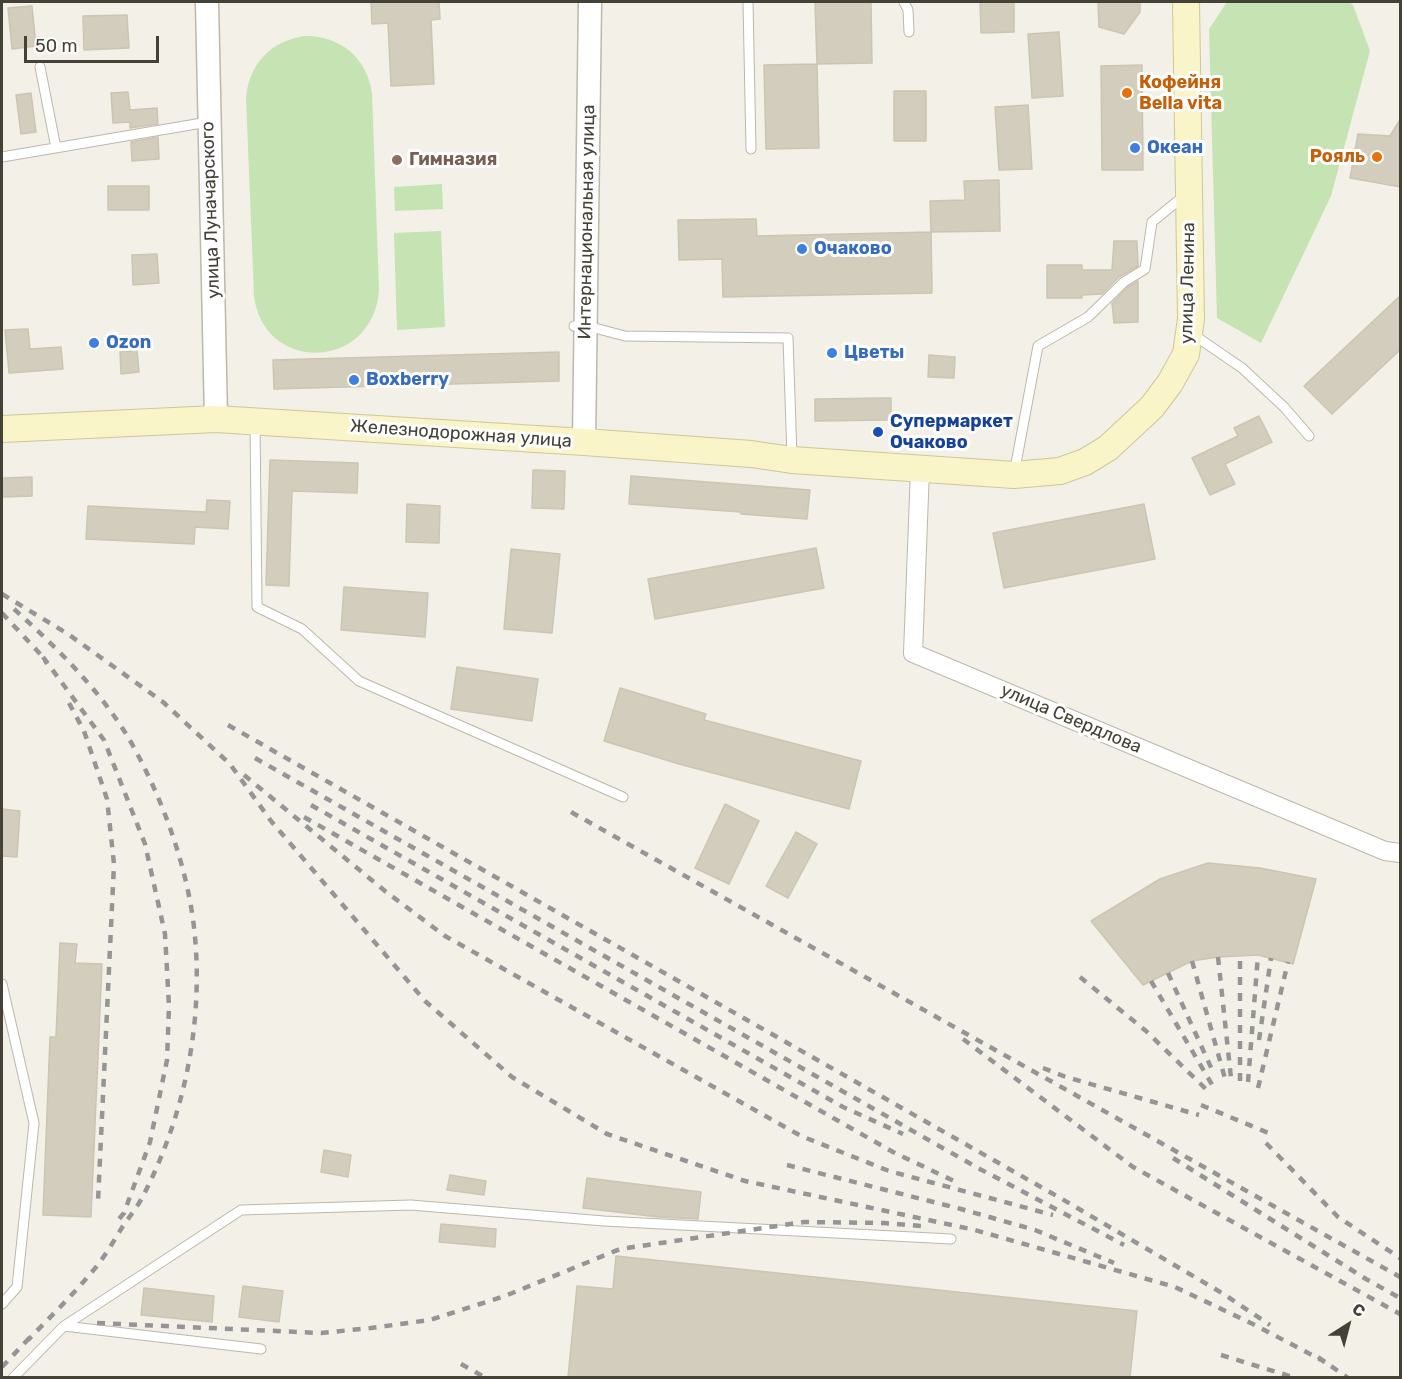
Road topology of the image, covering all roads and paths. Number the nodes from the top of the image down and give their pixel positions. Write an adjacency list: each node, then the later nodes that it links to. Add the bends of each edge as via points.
1 (207, 2): 11 (street, улица Луначарского)
2 (576, 2): 16 (street, Интернациональная улица)
3 (590, 2): 16 (street, Интернациональная улица)
4 (748, 2): 13 (lane)
5 (904, 2): 8 (lane)
6 (1186, 2): 9 (main road, улица Ленина)
7 (1202, 2): 9 (main road)
8 (909, 32)
9 (1186, 40): 15 (main road, улица Ленина)
10 (40, 67): 12 (lane)
11 (208, 122): 12 (lane); 18 (street, улица Луначарского)
12 (56, 148): 14 (lane)
13 (751, 149)
14 (2, 157)
15 (1189, 192): 17 (main road, улица Ленина); 25 (lane, via 1152,222 1145,269 1124,282 1088,317 1038,346)
16 (580, 326): 22 (street, Интернациональная улица); 23 (lane, via 625,336 788,338)
17 (1189, 332): 21 (lane, via 1242,368); 25 (main road, улица Ленина, via 1186,354 1170,383 1152,407 1108,448 1060,471)
18 (216, 419): 19 (main road, Железнодорожная улица); 20 (main road, Железнодорожная улица)
19 (255, 421): 22 (main road, Железнодорожная улица); 26 (lane, via 257,607 302,629 359,681)
20 (2, 429)
21 (1309, 436)
22 (578, 442): 23 (main road, Железнодорожная улица)
23 (792, 460): 24 (main road, Железнодорожная улица)
24 (920, 469): 25 (main road, улица Ленина); 27 (street, улица Свердлова, via 913,653 1385,851)
25 (1014, 475)
26 (623, 797)
27 (1401, 853)
28 (2, 984): 30 (lane, via 34,1123 17,1287)
29 (951, 1239): 31 (lane, via 604,1221 411,1205 241,1210)
30 (2, 1304)
31 (64, 1326): 32 (lane); 33 (lane)
32 (261, 1350)
33 (13, 1377)

